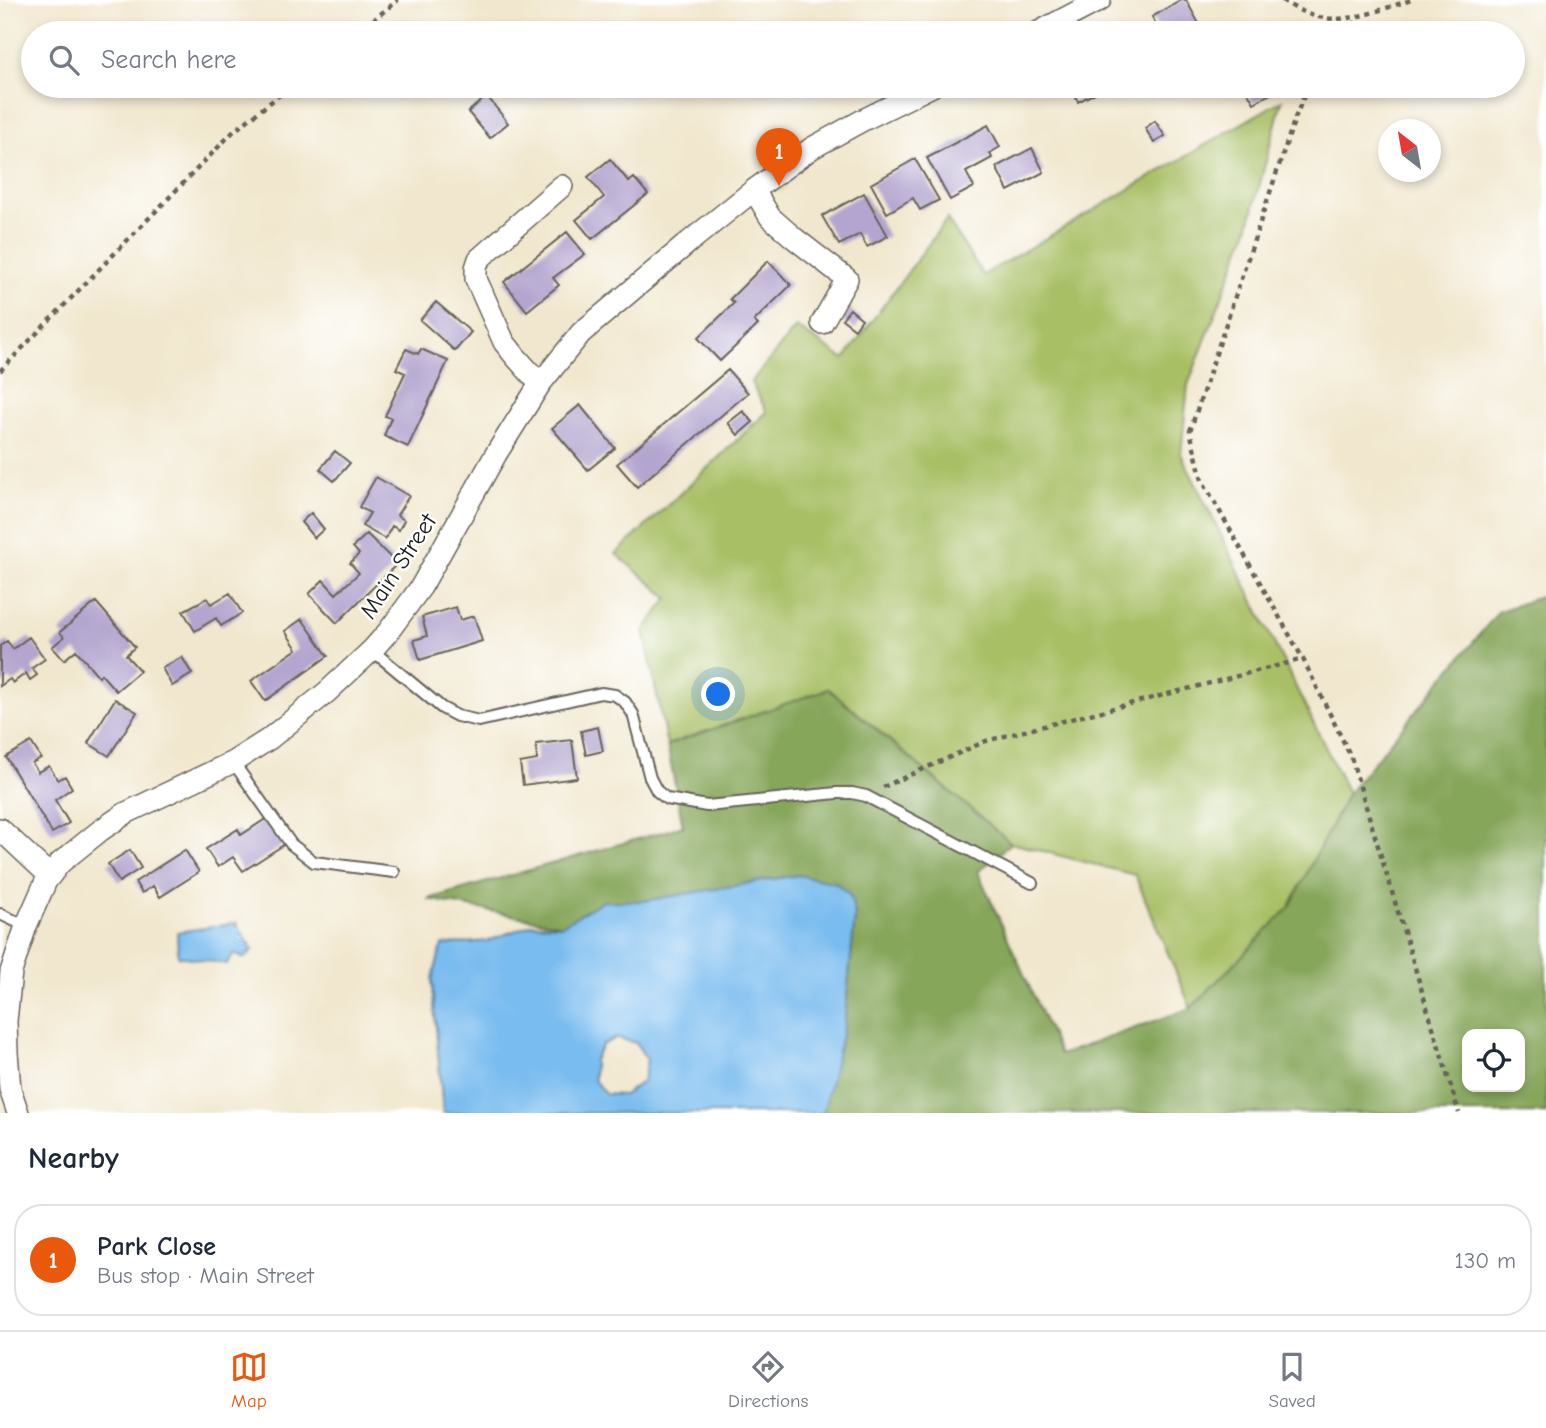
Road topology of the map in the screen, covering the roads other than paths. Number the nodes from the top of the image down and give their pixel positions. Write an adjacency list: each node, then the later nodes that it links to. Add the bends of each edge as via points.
1 (1100, 0): 2 (street)
2 (1060, 21)
3 (908, 98): 5 (street, Main Street, via 812,148)
4 (562, 186): 7 (street, via 479,259 475,268 504,342)
5 (754, 190): 6 (street, via 770,217 848,279); 7 (street, Main Street, via 581,333)
6 (822, 323)
7 (540, 384): 8 (street, Main Street, via 421,587)
8 (372, 650): 9 (street, Main Street, via 279,731); 13 (lane, via 442,708 469,720 615,695 633,714 650,778 667,799 707,806 838,793 866,796)
9 (233, 762): 11 (lane, via 291,844 314,862); 12 (street, Main Street, via 126,813 75,850)
10 (0, 829): 12 (street)
11 (394, 872)
12 (50, 876): 15 (street, Main Street)
13 (1032, 883)
14 (0, 914): 15 (lane)
15 (26, 926): 16 (street, Main Street, via 11,972 6,1021 10,1089)
16 (18, 1113)

